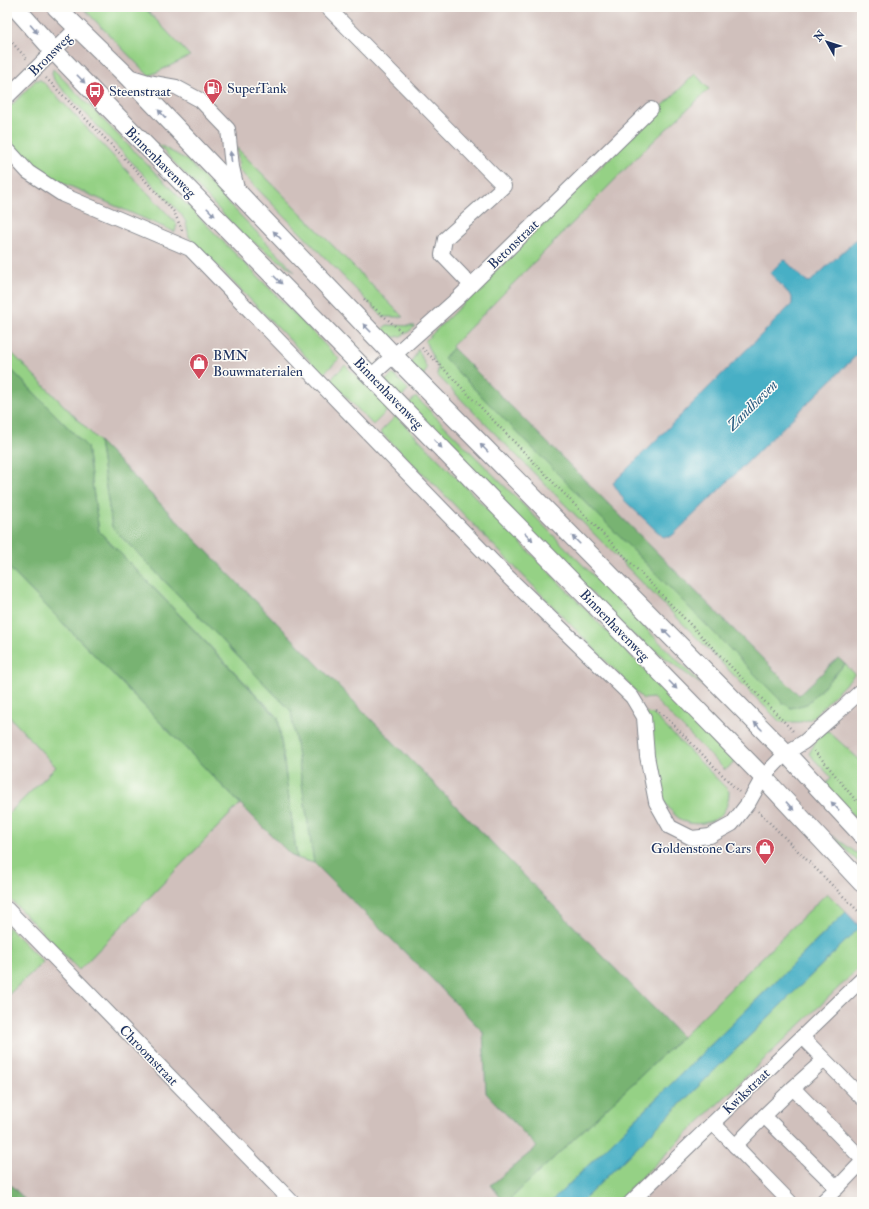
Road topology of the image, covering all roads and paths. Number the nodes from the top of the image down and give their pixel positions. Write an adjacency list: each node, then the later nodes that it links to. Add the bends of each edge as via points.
1 (15, 7): 6 (main road, Binnenhavenweg, one-way to 6)
2 (56, 7): 4 (main road, Binnenhavenweg)
3 (327, 7): 14 (street, via 504,186 445,239 442,255)
4 (77, 28): 6 (street, Bronsweg); 8 (main road, Binnenhavenweg)
5 (7, 37): 7 (path, Binnenhavenweg)
6 (54, 51): 7 (street, Bronsweg); 18 (main road, Binnenhavenweg, one-way to 18)
7 (36, 68): 9 (street, Bronsweg); 13 (path, Binnenhavenweg, via 174,212)
8 (124, 74): 12 (main road, Binnenhavenweg, one-way to 8); 12 (street, one-way to 8, via 232,167 228,129 224,124 200,100 176,87)
9 (7, 97)
10 (651, 109): 14 (street, Betonstraat)
11 (7, 149): 13 (street, via 28,172 63,195)
12 (239, 196): 17 (main road, Binnenhavenweg, one-way to 12)
13 (190, 249): 22 (street, via 505,574 632,697 644,717 646,756 656,802 670,827 692,838 710,836 732,824 749,802)
14 (471, 285): 16 (street, Betonstraat)
15 (359, 295): 16 (path)
16 (412, 339): 17 (street, Betonstraat); 20 (path)
17 (394, 356): 18 (street, Betonstraat); 21 (main road, Binnenhavenweg, one-way to 17)
18 (372, 375): 22 (main road, Binnenhavenweg, one-way to 22)
19 (862, 690): 20 (street)
20 (804, 742): 21 (street); 23 (path, via 830,767)
21 (786, 753): 22 (street); 24 (main road, Binnenhavenweg, one-way to 21)
22 (763, 777): 25 (main road, Binnenhavenweg, one-way to 25)
23 (862, 807)
24 (862, 835)
25 (862, 883)
26 (7, 909): 37 (street, Chroomstraat)
27 (862, 979): 28 (street, Kwikstraat)
28 (802, 1037): 29 (street); 33 (street, Kwikstraat)
29 (824, 1060): 30 (street); 31 (street)
30 (793, 1088): 32 (street); 35 (street)
31 (862, 1098)
32 (764, 1116): 34 (street); 36 (street)
33 (713, 1123): 34 (street); 38 (street, Kwikstraat)
34 (735, 1146): 39 (street)
35 (862, 1161): 36 (street)
36 (836, 1188): 40 (street)
37 (292, 1202)
38 (631, 1202)
39 (790, 1202)
40 (822, 1202)

